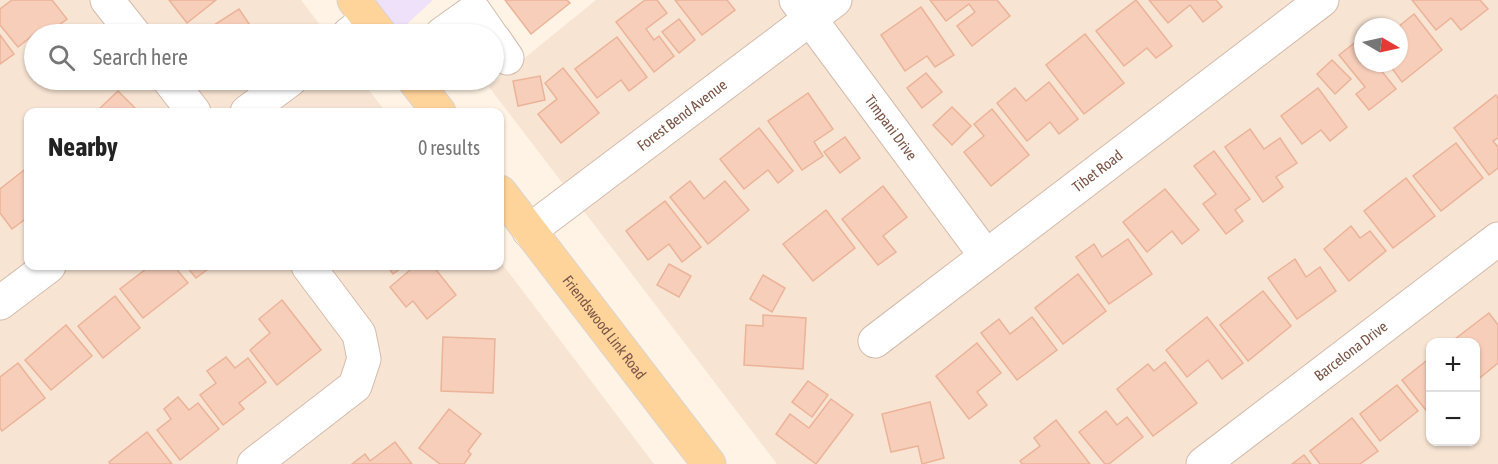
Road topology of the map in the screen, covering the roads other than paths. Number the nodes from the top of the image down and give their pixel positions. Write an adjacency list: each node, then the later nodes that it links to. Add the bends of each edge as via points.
1 (107, 0): 5 (street)
2 (835, 0): 4 (street, Forest Bend Avenue)
3 (1322, 0): 15 (street, Tibet Road)
4 (803, 10): 13 (street, Forest Bend Avenue); 15 (street, Timpani Drive)
5 (126, 24)
6 (177, 90): 9 (street)
7 (277, 90): 10 (street)
8 (422, 90): 11 (main road)
9 (191, 108)
10 (252, 108)
11 (437, 108)
12 (504, 197): 13 (main road, Friendswood Link Road)
13 (529, 231): 21 (main road, Friendswood Link Road)
14 (1498, 239): 22 (street, Barcelona Drive)
15 (986, 256): 19 (street, Tibet Road)
16 (44, 270): 18 (street)
17 (312, 270): 20 (street, via 359,334 364,359 355,386)
18 (0, 303)
19 (875, 341)
20 (254, 464)
21 (709, 464)
22 (1203, 464)

